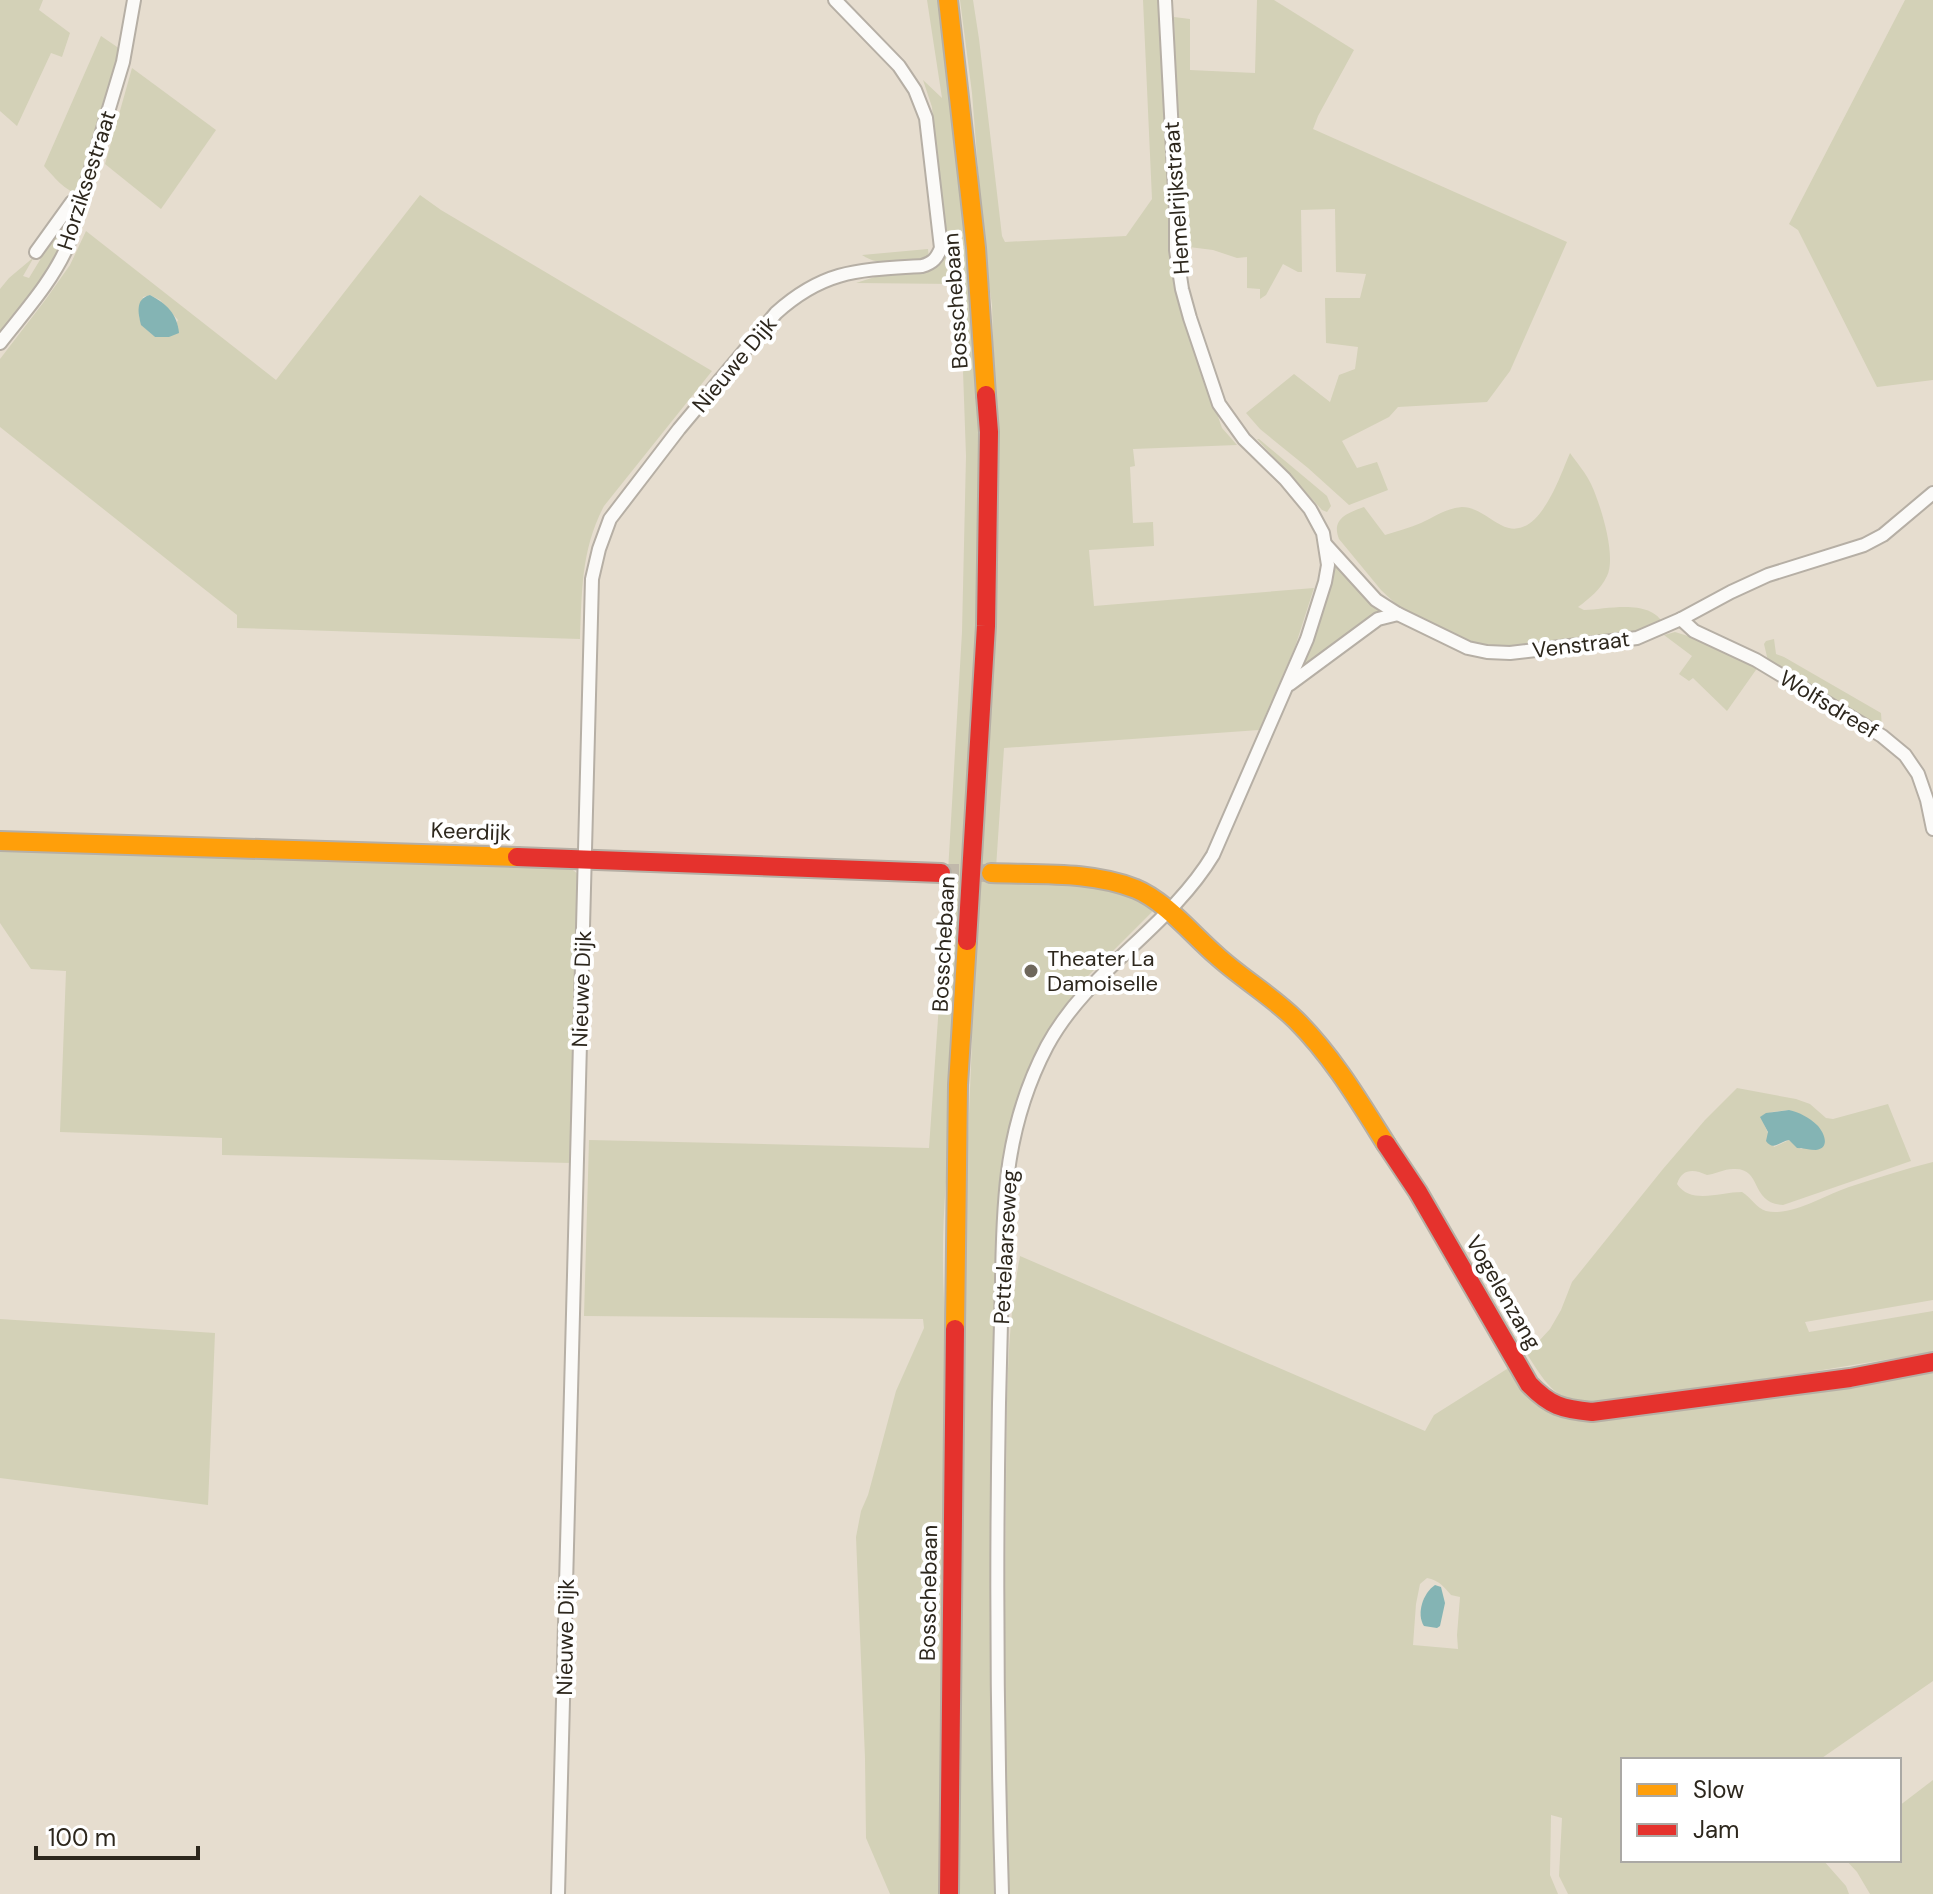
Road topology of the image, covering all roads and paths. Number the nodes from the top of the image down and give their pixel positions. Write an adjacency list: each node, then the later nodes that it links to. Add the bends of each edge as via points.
1 (134, 0): 5 (street, Horziksestraat, via 123,62)
2 (835, 0): 15 (street, Nieuwe Dijk, via 915,90 926,118 941,248 931,263 839,275 794,298 689,417 610,519 592,579)
3 (948, 0): 21 (street, Bosschebaan, via 976,248 989,432 986,626 958,1085)
4 (1165, 0): 9 (street, Hemelrijkstraat, via 1176,250 1190,318 1219,404 1244,439 1305,502)
5 (83, 198): 6 (street, via 72,202); 7 (street, Horziksestraat, via 60,263)
6 (36, 252)
7 (0, 343)
8 (1933, 493): 11 (street, Venstraat, via 1864,545 1768,575)
9 (1326, 545): 10 (street, Venstraat, via 1376,600); 12 (street, Pettelaarseweg, via 1325,582)
10 (1398, 614): 11 (street, Venstraat, via 1468,648 1498,653 1637,638); 12 (street, Pettelaarseweg, via 1378,619)
11 (1681, 619): 13 (street, Wolfsdreef, via 1882,736 1905,755 1918,774)
12 (1287, 686): 18 (street, Pettelaarseweg, via 1213,855)
13 (1933, 829)
14 (0, 841): 15 (street, Keerdijk)
15 (586, 859): 16 (street, Keerdijk); 20 (street, Nieuwe Dijk)
16 (941, 873)
17 (991, 873): 18 (street, via 1116,882 1139,890)
18 (1168, 912): 19 (street, Vogelenzang, via 1295,1019 1332,1060 1418,1192 1529,1384 1547,1403 1592,1412); 22 (street, Pettelaarseweg, via 1067,1013 1033,1075 1011,1146 1003,1232 997,1500)
19 (1933, 1362)
20 (558, 1894)
21 (949, 1894)
22 (1002, 1894)

